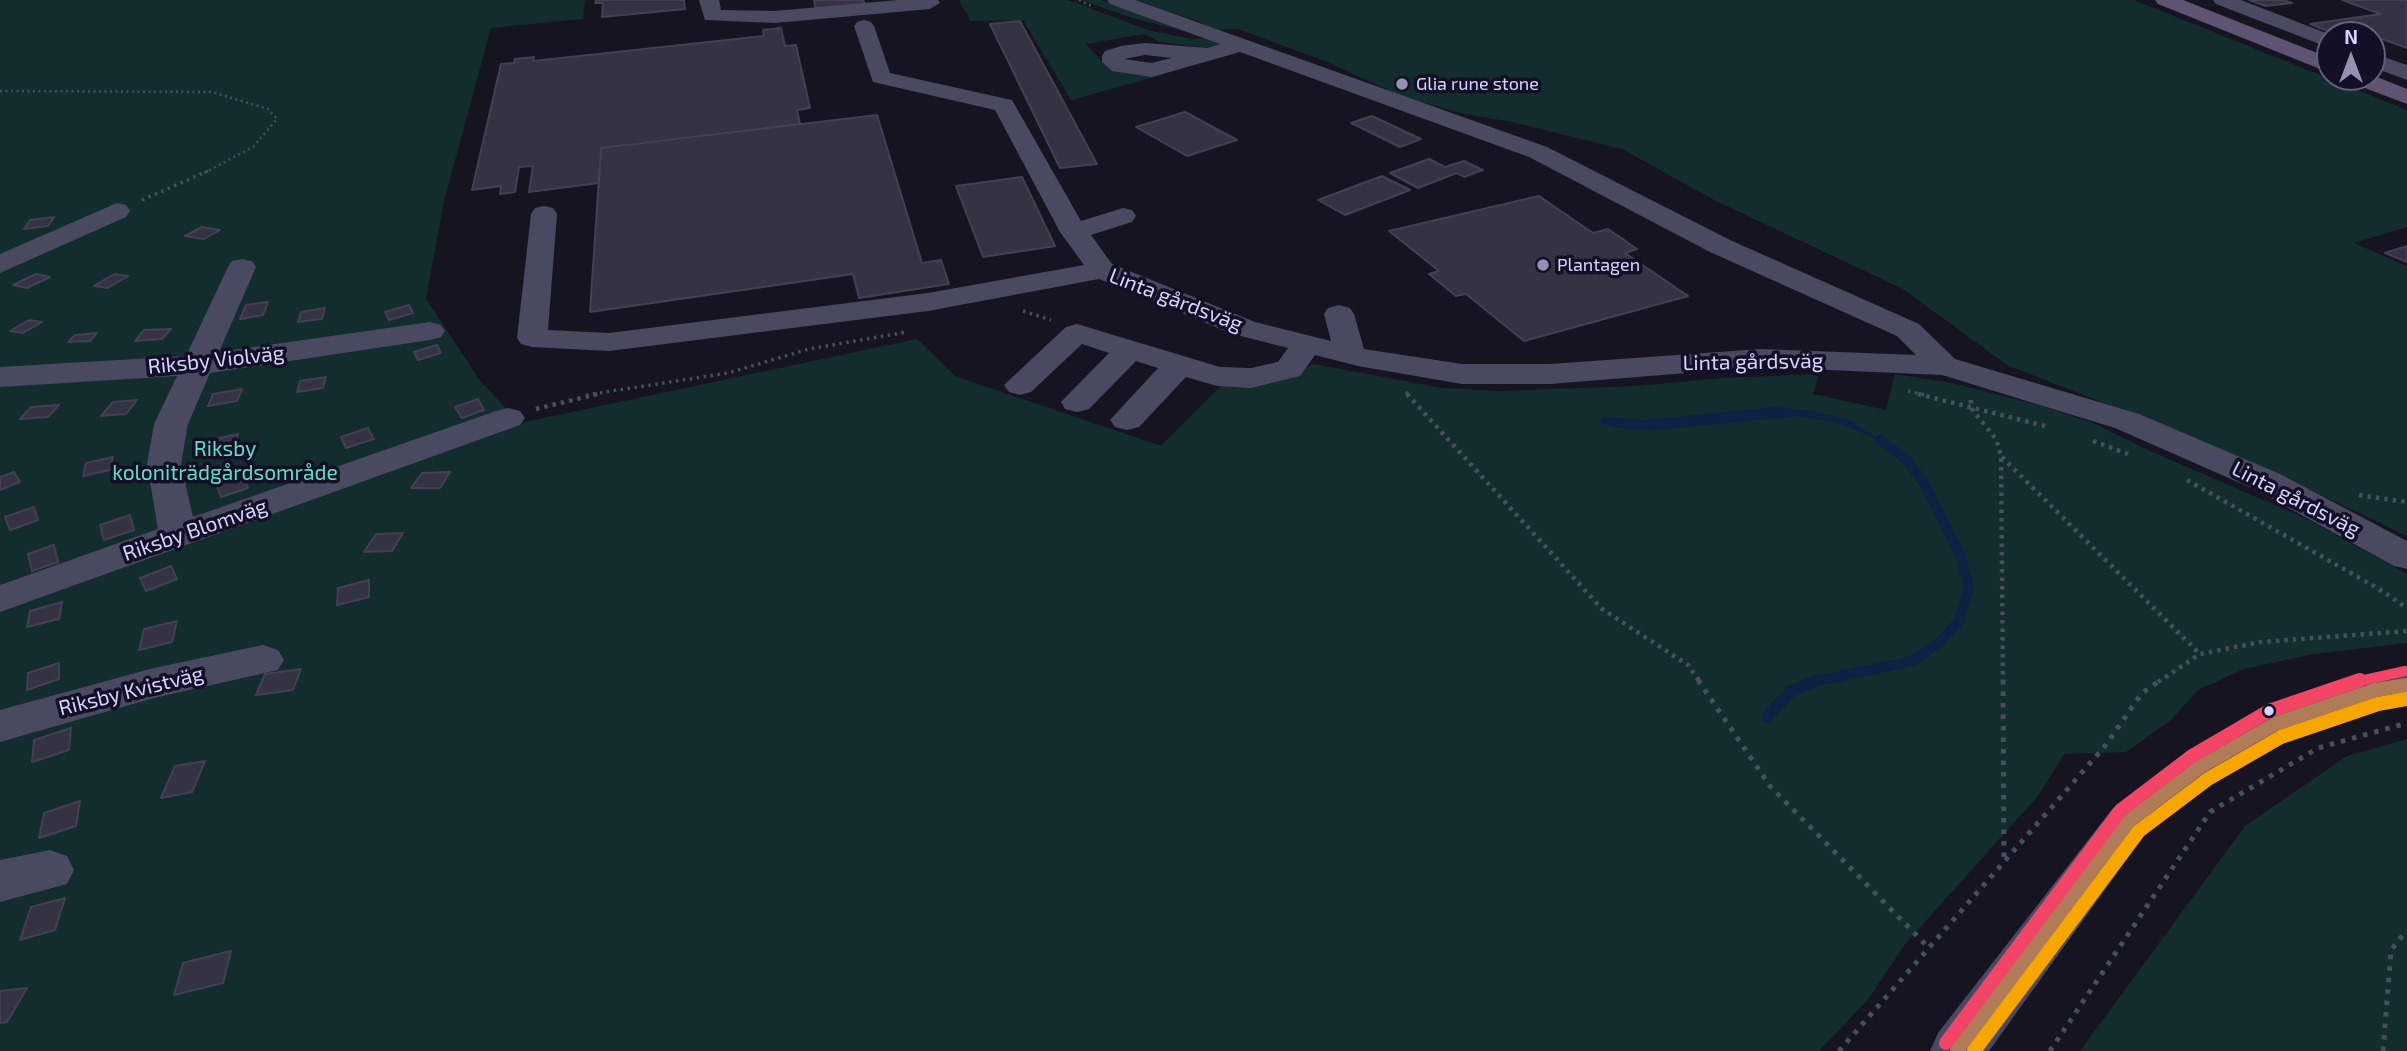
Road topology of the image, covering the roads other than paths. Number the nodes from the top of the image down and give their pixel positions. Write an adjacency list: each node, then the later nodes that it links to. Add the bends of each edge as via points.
1 (709, 0): 7 (street, via 712,16)
2 (1117, 0): 9 (street, Linta gårdsväg)
3 (2165, 0): 12 (main road)
4 (2190, 0): 10 (main road)
5 (2223, 0): 8 (street)
6 (930, 3): 7 (street)
7 (873, 11): 22 (street, via 881,77 1004,105)
8 (2316, 37)
9 (1241, 45): 11 (street); 33 (street, Linta gårdsväg, via 1538,152 1720,246 1908,330)
10 (2316, 50)
11 (1207, 54)
12 (2316, 60)
13 (2386, 65): 14 (street)
14 (2407, 73)
15 (2386, 78): 16 (main road)
16 (2407, 86)
17 (2386, 89): 18 (main road)
18 (2407, 97)
19 (117, 211): 23 (street)
20 (544, 214): 25 (street, Linta gårdsväg, via 532,338 609,342 928,302)
21 (1123, 216): 22 (street)
22 (1074, 232): 25 (street)
23 (0, 265)
24 (242, 267): 31 (street)
25 (1102, 270): 28 (street, Linta gårdsväg, via 1244,328)
26 (1339, 314): 30 (street)
27 (430, 331): 31 (street, Riksby Violväg)
28 (1307, 344): 30 (street, Linta gårdsväg); 32 (street, via 1289,369 1251,378 1217,376)
29 (1131, 349): 32 (street); 35 (street, via 1077,333); 36 (street)
30 (1350, 355): 33 (street, Linta gårdsväg, via 1462,374 1550,374 1761,358)
31 (197, 365): 34 (street, Riksby Violväg); 39 (street, via 172,424 164,464)
32 (1180, 365): 38 (street)
33 (1944, 366): 40 (street, Linta gårdsväg, via 2127,421 2268,482)
34 (0, 377)
35 (1020, 385)
36 (1077, 402)
37 (508, 418): 39 (street, Riksby Blomväg)
38 (1127, 419)
39 (178, 535): 41 (street, Riksby Blomväg)
40 (2407, 557)
41 (0, 599)
42 (263, 660): 44 (street, Riksby Kvistväg, via 154,683)
43 (2407, 685): 47 (street, via 2375,690 2275,724 2200,767 2129,821)
44 (0, 726)
45 (50, 870): 46 (street)
46 (0, 881)
47 (1957, 1051)

